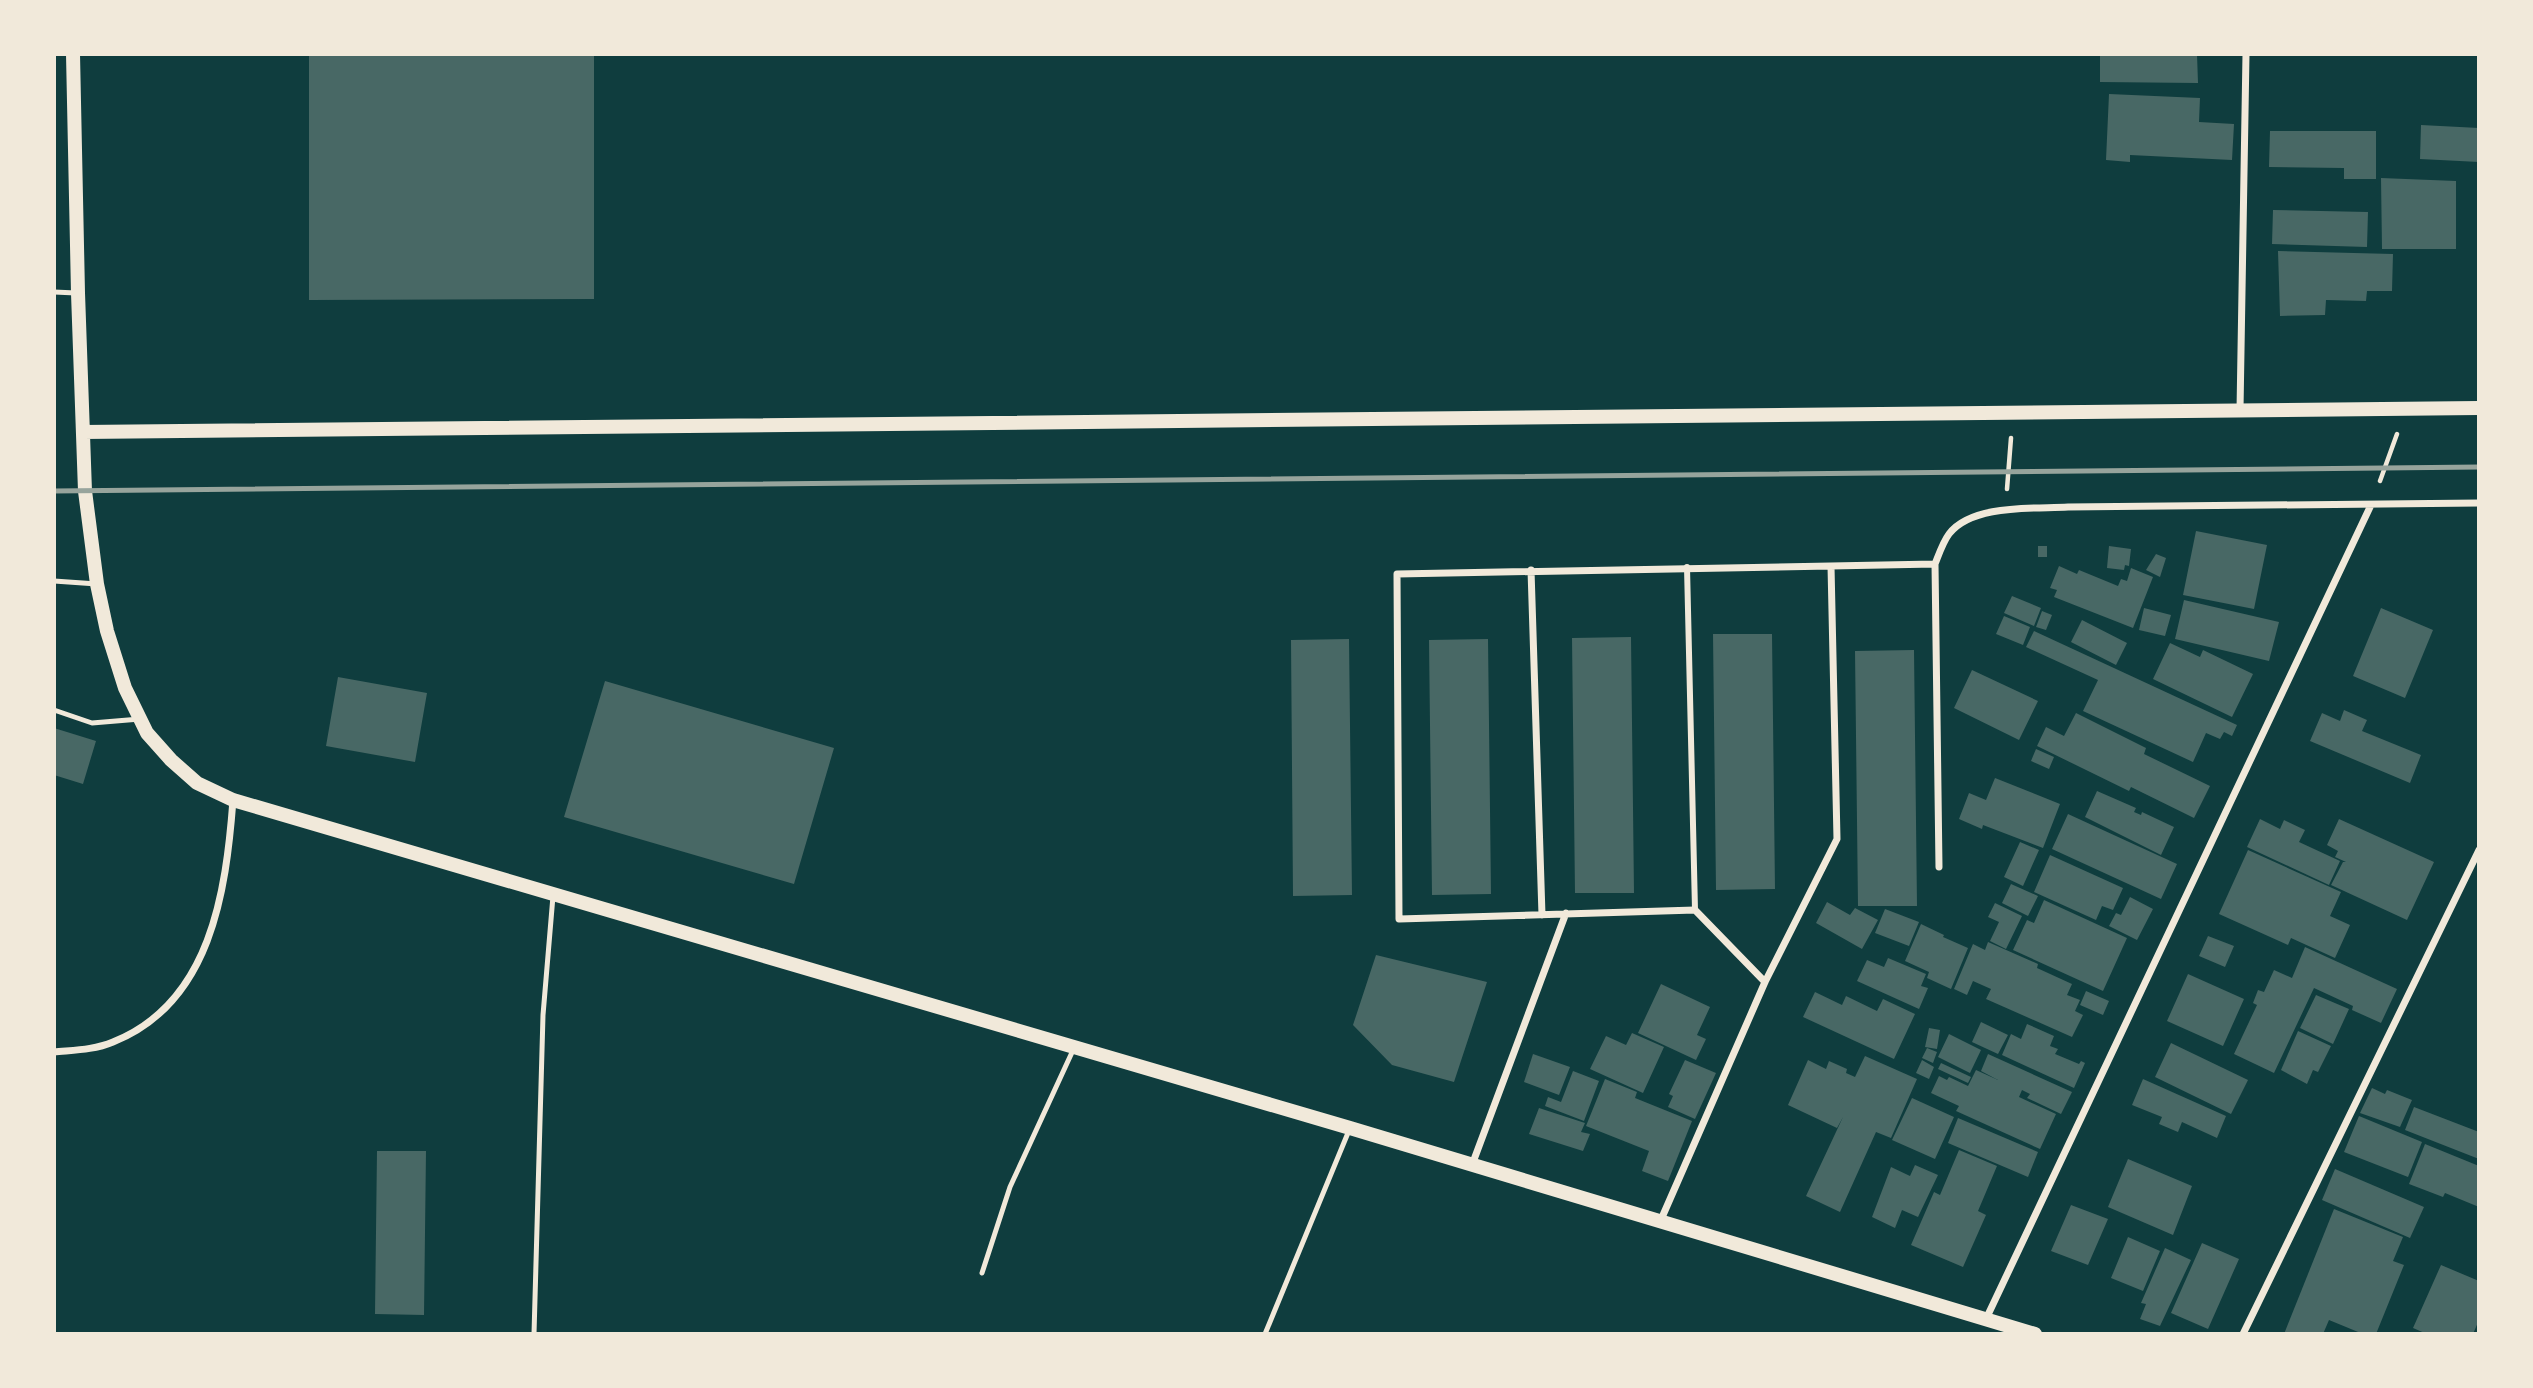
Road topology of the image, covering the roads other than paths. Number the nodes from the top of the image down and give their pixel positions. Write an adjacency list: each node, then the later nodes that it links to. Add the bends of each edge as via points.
1 (73, 54): 4 (main road)
2 (2246, 54): 6 (street)
3 (54, 292): 4 (lane)
4 (78, 293): 7 (main road)
5 (2479, 408): 6 (main road)
6 (2240, 410): 7 (main road)
7 (83, 432): 15 (main road)
8 (2479, 503): 9 (street)
9 (2371, 505): 10 (street, via 2068,507 1978,514 1948,534); 32 (street)
10 (1935, 564): 11 (street); 20 (street)
11 (1831, 566): 12 (street); 25 (street, via 1837,839)
12 (1687, 567): 13 (street); 22 (street)
13 (1531, 570): 24 (street); 24 (street, via 1397,574 1399,919)
14 (54, 581): 15 (lane)
15 (97, 584): 17 (main road, via 121,677)
16 (54, 710): 17 (lane, via 92,723)
17 (140, 719): 18 (main road, via 147,733 188,776)
18 (233, 800): 21 (main road); 27 (street, via 223,888 196,967 171,1002 145,1024 113,1042)
19 (2479, 850): 36 (street)
20 (1939, 867)
21 (553, 893): 26 (main road); 33 (lane, via 543,1015)
22 (1695, 910): 23 (street); 25 (street)
23 (1566, 913): 24 (street); 29 (street)
24 (1542, 915)
25 (1765, 982): 30 (street)
26 (1074, 1048): 28 (main road); 31 (lane, via 1010,1187)
27 (54, 1052)
28 (1349, 1128): 29 (main road); 34 (lane)
29 (1472, 1165): 30 (main road)
30 (1660, 1222): 32 (main road)
31 (982, 1273)
32 (1986, 1319): 35 (main road)
33 (534, 1334)
34 (1265, 1334)
35 (2035, 1334)
36 (2243, 1334)

